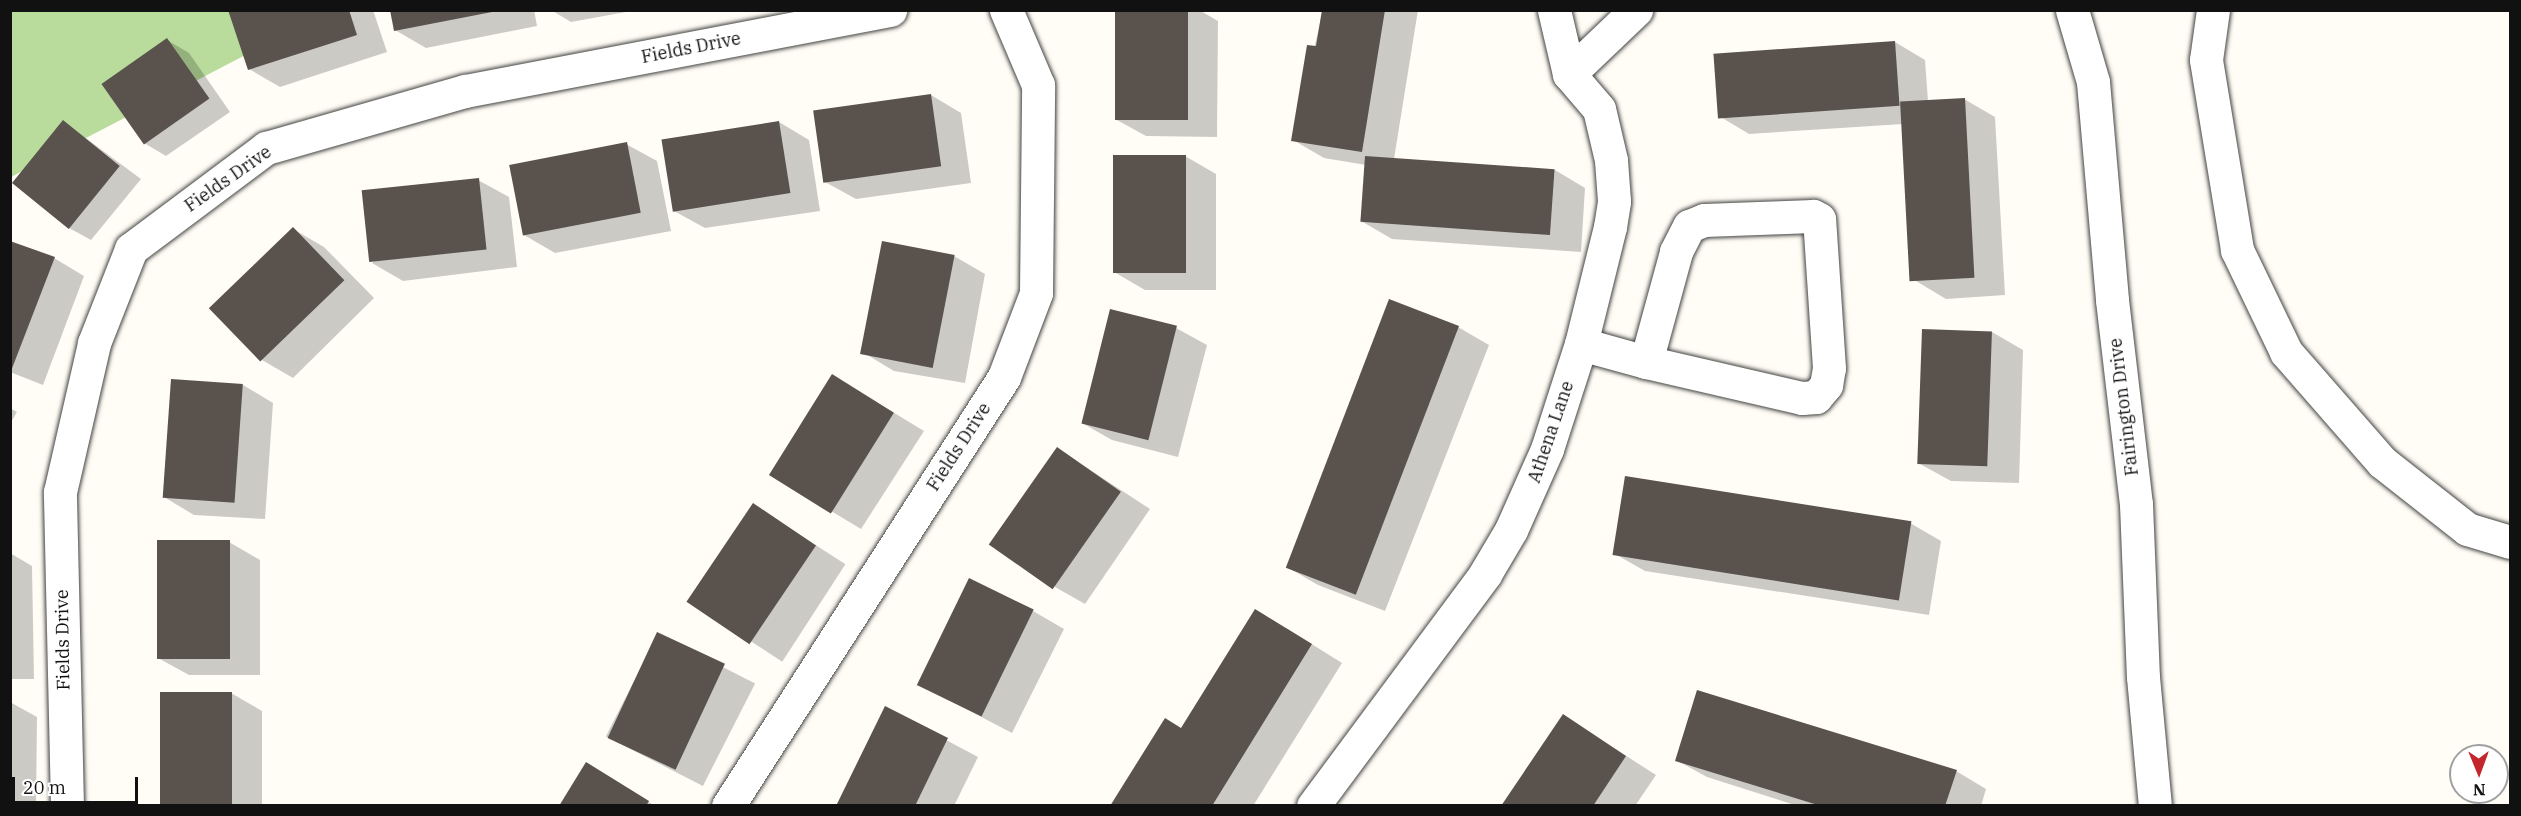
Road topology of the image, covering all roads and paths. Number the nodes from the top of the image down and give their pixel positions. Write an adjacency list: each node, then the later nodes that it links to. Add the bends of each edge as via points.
1 (890, 10): 11 (street, Fields Drive, via 465,91 266,148 130,249 94,343 60,492)
2 (1006, 10): 12 (street, Fields Drive, via 1038,85 1036,293 1004,377)
3 (1554, 10): 7 (street, Athena Lane)
4 (1636, 10): 7 (street)
5 (2072, 10): 14 (street, Fairington Drive, via 2093,82 2112,300 2136,504 2143,677)
6 (2213, 10): 10 (street, via 2206,60 2237,250 2286,352 2382,462 2467,529)
7 (1569, 74): 8 (street, Athena Lane, via 1599,109 1605,123 1614,201)
8 (1581, 344): 9 (street); 13 (street, Athena Lane, via 1547,449 1511,530 1485,574)
9 (1646, 362): 9 (street, via 1802,398 1816,397 1826,385 1829,368 1819,219 1807,216 1704,220 1689,226 1676,252)
10 (2511, 542)
11 (67, 806)
12 (728, 806)
13 (1313, 806)
14 (2155, 806)

